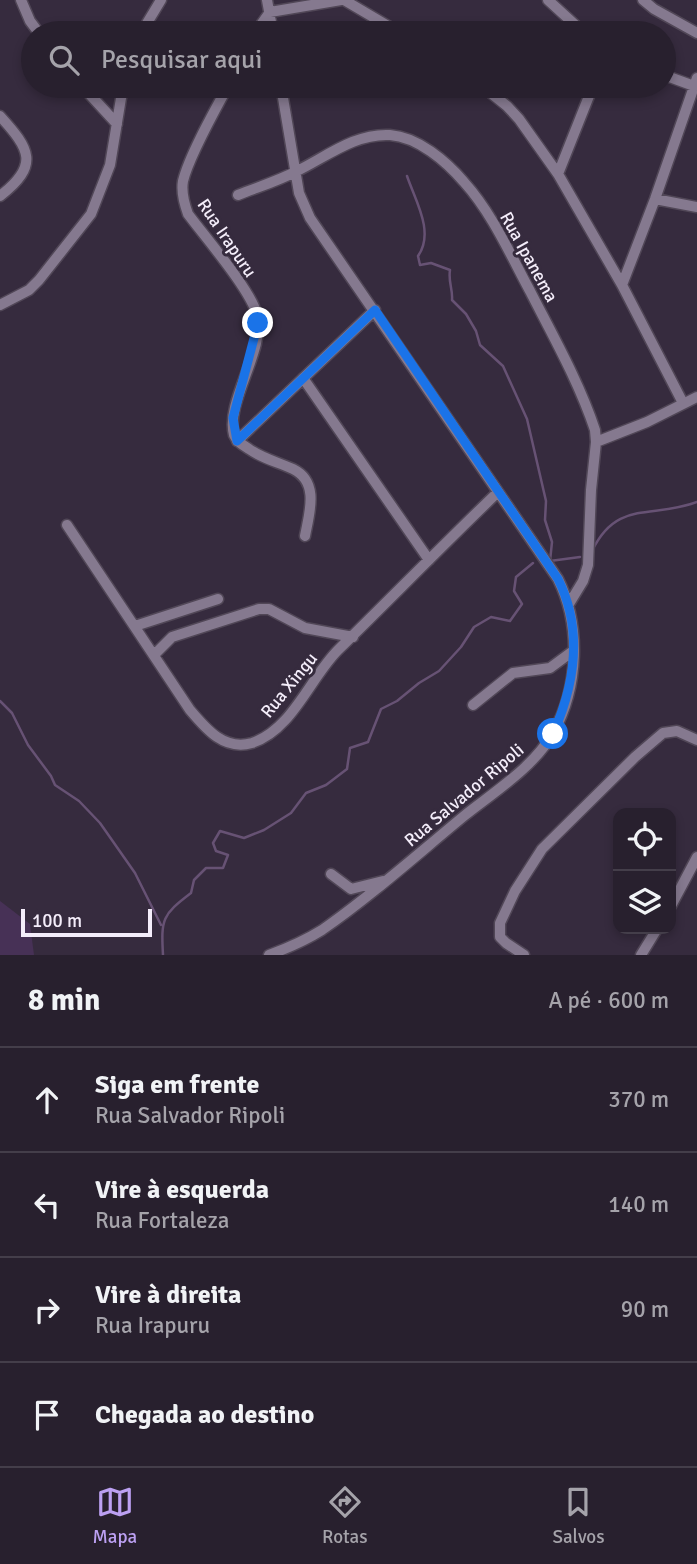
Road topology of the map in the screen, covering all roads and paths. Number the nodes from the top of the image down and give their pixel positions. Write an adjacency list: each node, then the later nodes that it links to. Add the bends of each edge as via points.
1 (21, 0): 8 (street)
2 (161, 0): 9 (street)
3 (267, 0): 7 (street)
4 (342, 0): 7 (street); 12 (street)
5 (548, 0): 13 (street)
6 (643, 0): 14 (street)
7 (270, 12): 10 (street); 11 (street)
8 (30, 21)
9 (148, 21)
10 (264, 21)
11 (271, 21)
12 (379, 21)
13 (571, 21)
14 (676, 21)
15 (676, 21): 16 (street)
16 (697, 33)
17 (676, 78): 18 (street)
18 (696, 82): 31 (street)
19 (93, 98): 26 (street)
20 (121, 98): 26 (street)
21 (222, 98): 39 (street, Rua Irapuru, via 188,167 183,191 188,214 257,314 256,340 233,418)
22 (283, 98): 27 (street, Rua Salvador Ripoli)
23 (497, 98): 28 (street, via 519,119)
24 (588, 98): 28 (street)
25 (0, 116): 30 (street, via 26,148 28,163 21,177)
26 (117, 124): 34 (street, via 105,180 91,214 39,280)
27 (295, 172): 29 (street, Rua Ipanema); 35 (street, Rua Salvador Ripoli, via 310,218); 40 (street, Rua Ipanema, via 354,141 388,135 418,143 463,181 502,238 553,335 591,418)
28 (558, 174): 33 (street)
29 (238, 195)
30 (0, 196)
31 (656, 199): 32 (street); 33 (street)
32 (697, 208)
33 (622, 285): 38 (street)
34 (0, 305)
35 (375, 310): 36 (street); 41 (street, Rua Salvador Ripoli)
36 (303, 378): 39 (street); 44 (street)
37 (697, 397): 38 (street)
38 (683, 403): 40 (street)
39 (237, 441): 43 (street, via 258,456 301,474 311,492)
40 (596, 442): 46 (street, via 588,565)
41 (498, 492): 44 (street, Rua Xingu); 46 (street, Rua Salvador Ripoli, via 558,579)
42 (67, 525): 47 (street, Rua Xingu)
43 (304, 536)
44 (429, 560): 48 (street, Rua Xingu)
45 (218, 599): 47 (street)
46 (569, 604): 49 (street, Rua Salvador Ripoli)
47 (135, 626): 50 (street, Rua Xingu)
48 (353, 637): 50 (street, via 305,628 269,609 259,609 172,636); 50 (street, Rua Xingu, via 326,664 286,719 266,736 244,745 219,740 206,730)
49 (573, 651): 51 (street, via 550,668 513,673); 55 (street, Rua Salvador Ripoli, via 564,709 541,750)
50 (154, 654)
51 (473, 705)
52 (697, 740): 59 (street, via 677,731 663,733 542,849 499,923 500,937)
53 (697, 857): 56 (street)
54 (331, 874): 55 (street, via 351,889)
55 (384, 881): 58 (street, Rua Salvador Ripoli, via 323,929)
56 (676, 897)
57 (654, 934): 60 (street)
58 (269, 955)
59 (524, 955)
60 (641, 955)

